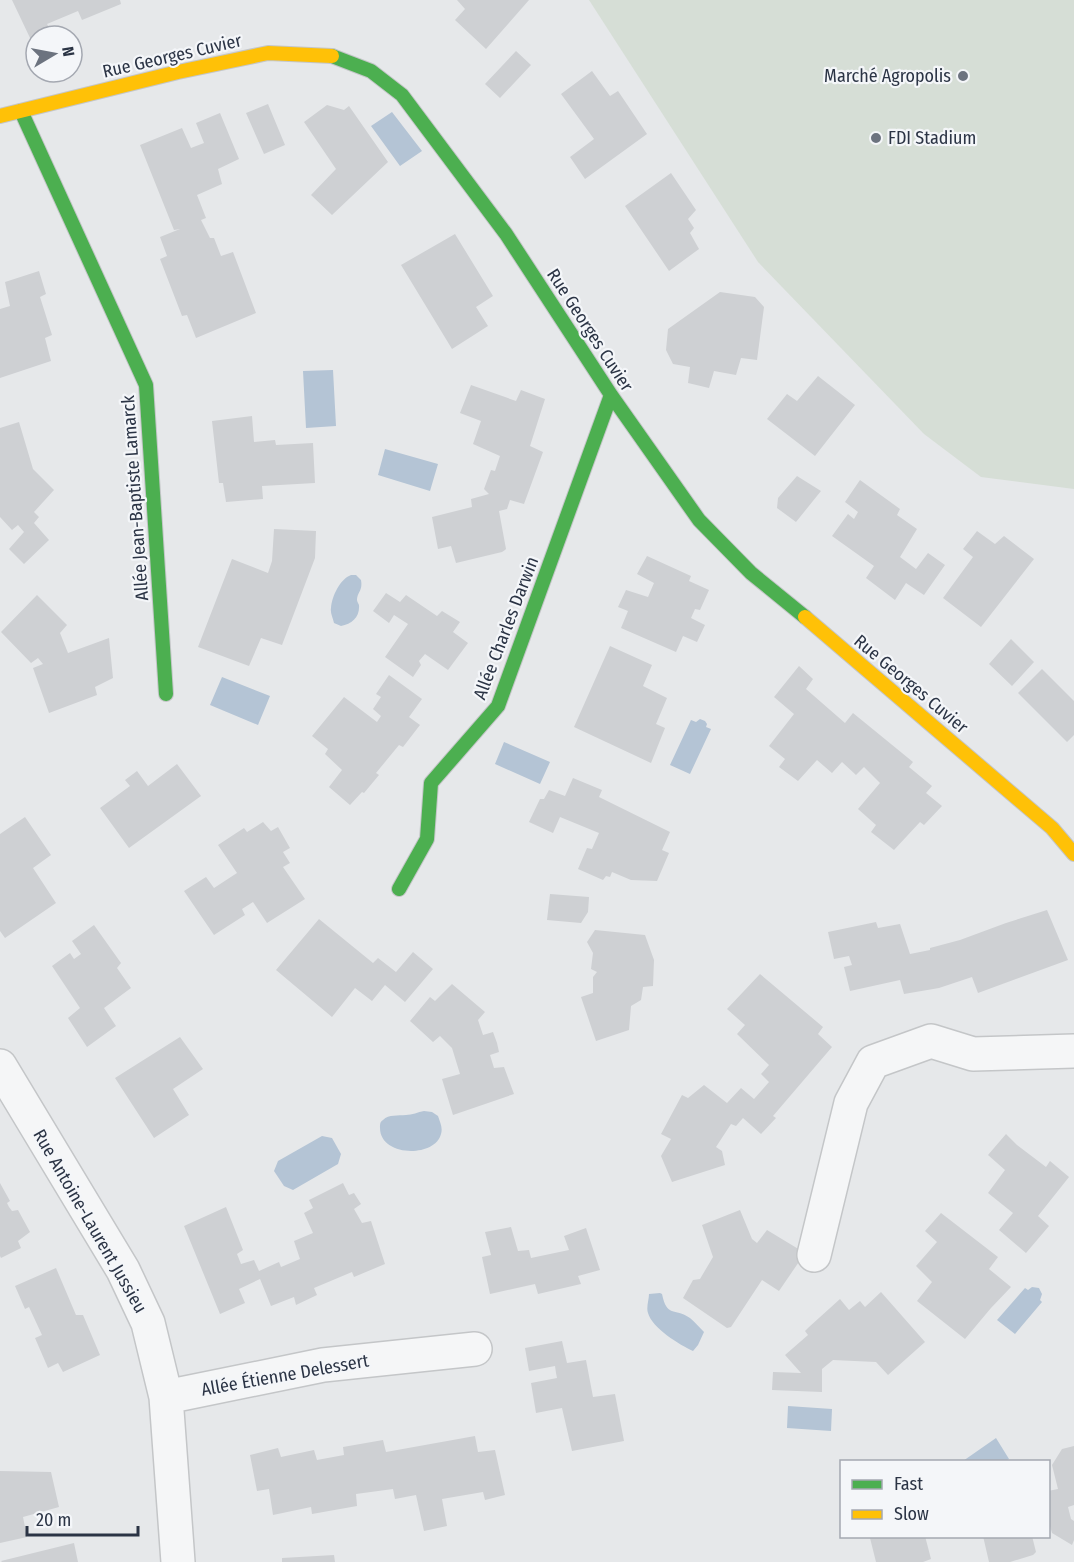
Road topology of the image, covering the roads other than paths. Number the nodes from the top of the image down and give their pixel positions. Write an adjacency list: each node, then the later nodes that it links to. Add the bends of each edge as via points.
1 (21, 111): 2 (street, Rue Georges Cuvier); 3 (street, Rue Georges Cuvier, via 268,53 331,56 371,70 402,95 506,234); 4 (street, Allée Jean-Baptiste Lamarck, via 146,385)
2 (0, 116)
3 (611, 395): 5 (street, Rue Georges Cuvier, via 699,520 751,573 1052,828); 6 (street, Allée Charles Darwin, via 498,706 431,783 427,839)
4 (166, 694)
5 (1074, 854)
6 (399, 889)
7 (1074, 1051): 9 (street, via 973,1054 931,1041 873,1062 851,1103)
8 (0, 1066): 11 (street, Rue Antoine-Laurent Jussieu, via 123,1270 148,1323)
9 (814, 1255)
10 (475, 1349): 11 (street, Allée Étienne Delessert, via 323,1365)
11 (166, 1397): 12 (street, Rue Antoine-Laurent Jussieu)
12 (178, 1562)

